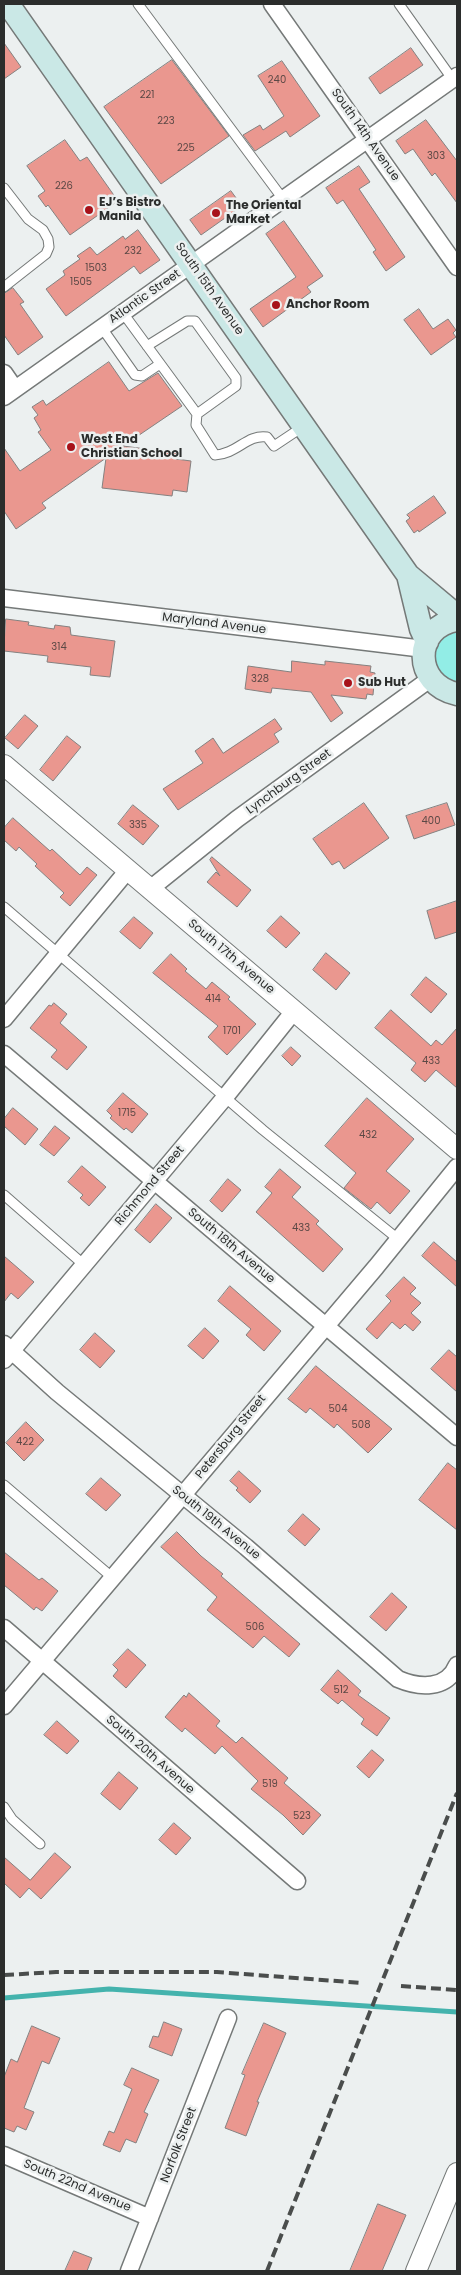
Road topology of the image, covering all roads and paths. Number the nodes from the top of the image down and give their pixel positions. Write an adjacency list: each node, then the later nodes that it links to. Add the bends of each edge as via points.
1 (8, 4): 9 (main road, South 15th Avenue)
2 (138, 4): 8 (lane)
3 (272, 4): 6 (street, South 14th Avenue)
4 (399, 4): 5 (lane)
5 (455, 78): 6 (street, Atlantic Street)
6 (367, 139): 8 (street, Atlantic Street); 10 (street, South 14th Avenue)
7 (4, 188): 11 (lane, via 28,219 43,230 49,247 46,254)
8 (283, 199): 9 (street, Atlantic Street)
9 (191, 264): 12 (street, Atlantic Street); 19 (main road, South 15th Avenue)
10 (457, 267)
11 (4, 287)
12 (123, 313): 13 (street, Atlantic Street); 14 (lane)
13 (102, 328): 15 (lane, via 135,375 142,376); 17 (street, Atlantic Street)
14 (147, 346): 15 (lane); 18 (lane, via 187,321 195,321 236,378 236,386)
15 (160, 364): 18 (lane)
16 (4, 373): 17 (street)
17 (9, 393)
18 (197, 414): 19 (lane, via 196,425 216,455 226,455 257,436 267,437 274,446)
19 (304, 426): 20 (main road, South 15th Avenue)
20 (408, 576): 22 (main road, South 15th Avenue); 24 (main road, South 15th Avenue)
21 (4, 598): 24 (street, Maryland Avenue)
22 (457, 616)
23 (457, 620): 24 (main road, via 440,626)
24 (426, 645): 25 (main road, South 15th Avenue, via 423,659)
25 (430, 678): 26 (main road, via 442,690); 29 (street, Lynchburg Street, via 238,819)
26 (457, 694)
27 (4, 765): 28 (street, South 17th Avenue)
28 (128, 870): 29 (street, South 17th Avenue); 31 (street)
29 (150, 889): 32 (street, South 17th Avenue)
30 (4, 907): 31 (lane)
31 (59, 954): 33 (street); 35 (lane)
32 (294, 1011): 35 (street, Richmond Street); 36 (street, South 17th Avenue)
33 (4, 1019)
34 (4, 1054): 38 (street, South 18th Avenue)
35 (226, 1096): 38 (street, Richmond Street); 40 (lane)
36 (457, 1148)
37 (457, 1167): 40 (street, Petersburg Street)
38 (154, 1181): 41 (street, Richmond Street); 42 (street, South 18th Avenue)
39 (4, 1195): 41 (lane)
40 (398, 1239): 42 (street, Petersburg Street)
41 (83, 1264): 43 (street, Richmond Street)
42 (325, 1325): 44 (street, South 18th Avenue); 46 (street, Petersburg Street)
43 (6, 1351): 46 (street, South 19th Avenue)
44 (457, 1437)
45 (4, 1485): 47 (lane)
46 (183, 1496): 47 (street, Petersburg Street); 50 (street, South 19th Avenue, via 246,1546 398,1679 410,1685 434,1685 447,1680)
47 (113, 1578): 49 (street, Petersburg Street)
48 (4, 1628): 49 (street, South 20th Avenue)
49 (41, 1662): 51 (street, Petersburg Street); 54 (street, South 20th Avenue)
50 (457, 1665)
51 (4, 1706)
52 (4, 1807): 53 (lane)
53 (40, 1844)
54 (297, 1881)
55 (228, 2018): 58 (street, Norfolk Street)
56 (4, 2155): 58 (street, South 22nd Avenue)
57 (457, 2174): 60 (street)
58 (150, 2218): 59 (street, Norfolk Street)
59 (129, 2271)
60 (416, 2271)

